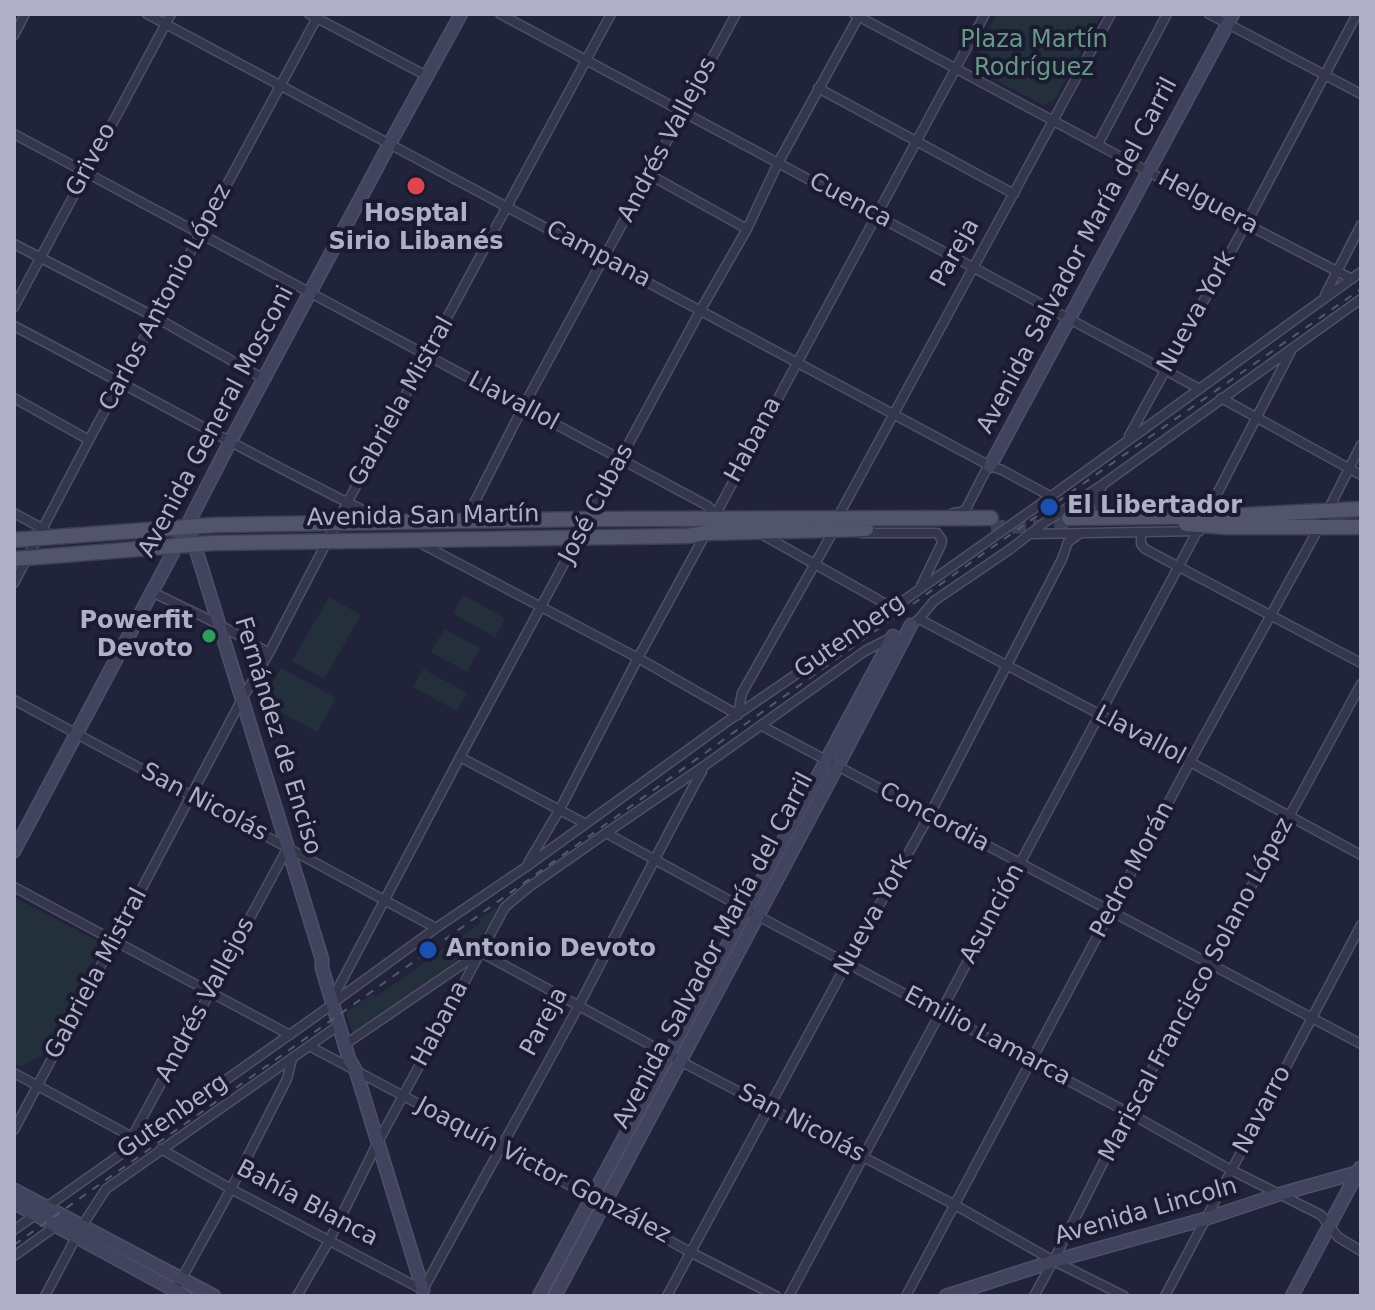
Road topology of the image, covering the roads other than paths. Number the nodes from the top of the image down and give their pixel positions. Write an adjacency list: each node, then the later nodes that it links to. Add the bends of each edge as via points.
1 (25, 14): 17 (street)
2 (147, 14): 16 (street, Campana)
3 (171, 14): 16 (street, Griveo)
4 (461, 14): 21 (street, Avenida General Mosconi)
5 (500, 14): 18 (street, Cuenca)
6 (611, 14): 18 (street, Gabriela Mistral)
7 (736, 14): 25 (street, Andrés Vallejos)
8 (985, 14): 19 (street, Habana)
9 (1111, 14): 26 (street, Pareja)
10 (1167, 14): 30 (street)
11 (1209, 14): 15 (street)
12 (1357, 14): 20 (street, Nueva York)
13 (315, 15): 21 (street); 22 (street, Carlos Antonio López)
14 (857, 15): 19 (street, Helguera); 23 (street, José Cubas)
15 (1230, 19): 20 (street); 32 (street, Avenida Salvador María del Carril)
16 (166, 24): 22 (street, Campana); 33 (street, Griveo)
17 (14, 35)
18 (586, 60): 25 (street, Cuenca); 36 (street, Gabriela Mistral)
19 (955, 69): 26 (street, Helguera); 28 (street, Habana)
20 (1325, 74): 24 (street); 38 (street, Nueva York)
21 (427, 76): 29 (street, Avenida General Mosconi)
22 (281, 85): 29 (street, Campana); 41 (street, Carlos Antonio López)
23 (818, 88): 28 (street); 31 (street, José Cubas)
24 (1361, 94)
25 (682, 113): 31 (street, Cuenca); 34 (street, Andrés Vallejos)
26 (1054, 121): 30 (street, Helguera); 35 (street, Pareja)
27 (14, 134): 33 (street, Llavallol)
28 (917, 140): 35 (street); 37 (street, Habana)
29 (390, 143): 36 (street, Campana); 49 (street, Avenida General Mosconi)
30 (1098, 144): 32 (street, Helguera)
31 (778, 163): 37 (street, Cuenca); 40 (street, José Cubas)
32 (1147, 171): 38 (street, Helguera); 55 (street, Avenida Salvador María del Carril)
33 (86, 172): 41 (street, Llavallol); 43 (street, Griveo)
34 (650, 175): 40 (street); 44 (street, Andrés Vallejos)
35 (1014, 194): 45 (street, Pareja)
36 (507, 206): 44 (street, Campana); 58 (street, Gabriela Mistral)
37 (876, 215): 45 (street, Cuenca); 59 (street, Habana)
38 (1246, 224): 46 (street, Helguera); 60 (street, Nueva York)
39 (1361, 225): 46 (street)
40 (747, 229): 53 (street, José Cubas)
41 (201, 234): 49 (street, Llavallol); 54 (street, Carlos Antonio López)
42 (14, 244): 43 (street)
43 (39, 258): 52 (street, Griveo); 54 (street)
44 (604, 258): 53 (street, Campana); 66 (street, Andrés Vallejos)
45 (973, 267): 55 (street, Cuenca); 67 (street, Pareja)
46 (1338, 270): 48 (street, Helguera); 50 (street)
47 (1361, 272): 48 (street, Gutenberg)
48 (1352, 279): 50 (street, Gutenberg)
49 (310, 293): 58 (street, Llavallol); 61 (street, Avenida General Mosconi)
50 (1323, 299): 63 (street, Gutenberg)
51 (1361, 299): 57 (street, Gutenberg)
52 (14, 307)
53 (700, 311): 59 (street, Campana); 73 (street, José Cubas)
54 (155, 317): 61 (street); 62 (street, Carlos Antonio López)
55 (1068, 318): 60 (street, Cuenca); 74 (street, Avenida Salvador María del Carril)
56 (14, 326): 62 (street)
57 (1292, 348): 65 (street, Gutenberg); 68 (street)
58 (427, 356): 66 (street, Llavallol); 79 (street, Gabriela Mistral)
59 (795, 363): 67 (street, Campana); 90 (street, Habana)
60 (1164, 370): 63 (street, Cuenca); 70 (street, Nueva York)
61 (264, 379): 71 (street, Avenida General Mosconi)
62 (121, 381): 69 (street, Carlos Antonio López); 71 (street)
63 (1200, 389): 70 (street, Gutenberg)
64 (14, 398): 69 (street)
65 (1221, 398): 68 (street); 77 (street, Gutenberg)
66 (523, 407): 73 (street, Llavallol); 88 (street, Andrés Vallejos)
67 (893, 415): 74 (street, Campana); 83 (street, Pareja)
68 (1257, 419): 75 (street); 85 (street)
69 (89, 440): 101 (street, Carlos Antonio López)
70 (1127, 440): 78 (street, Gutenberg)
71 (230, 442): 79 (street); 92 (street, Avenida General Mosconi)
72 (1361, 445): 75 (street, Pedro Morán)
73 (621, 460): 86 (street, José Cubas); 90 (street, Llavallol, via 708,506)
74 (990, 466): 78 (street, Campana); 84 (street, Avenida Salvador María del Carril, via 969,505)
75 (1348, 468): 76 (street); 81 (street, Pedro Morán)
76 (1361, 475)
77 (1102, 485): 85 (street, via 1097,500 1103,511 1190,509); 102 (street, Gutenberg)
78 (1050, 496): 113 (street, Gutenberg)
79 (347, 503): 89 (street); 91 (street, Gabriela Mistral)
80 (1361, 509): 81 (main road)
81 (1326, 512): 85 (main road); 96 (street, Pedro Morán)
82 (14, 513): 101 (street)
83 (840, 513): 84 (street, Avenida San Martín); 87 (street, Avenida San Martín)
84 (956, 513)
85 (1206, 515): 93 (main road)
86 (588, 519): 88 (main road, Avenida San Martín); 90 (main road, Avenida San Martín); 103 (street, José Cubas)
87 (810, 519): 90 (main road, Avenida San Martín); 97 (main road, Avenida San Martín, via 991,522)
88 (465, 521): 89 (main road, Avenida San Martín)
89 (388, 522): 91 (main road, Avenida San Martín)
90 (711, 522): 98 (main road, Avenida San Martín); 103 (main road, Avenida San Martín, via 688,536); 122 (street, Habana)
91 (336, 524): 92 (main road, Avenida San Martín); 106 (street, Gabriela Mistral)
92 (187, 526): 101 (main road, Avenida San Martín); 107 (street, Fernández de Enciso); 108 (street, Avenida General Mosconi)
93 (1072, 526): 94 (main road); 99 (street); 102 (street); 124 (street, Nueva York, via 1062,559)
94 (1227, 527): 96 (main road); 100 (street)
95 (1361, 527): 96 (main road)
96 (1318, 528): 117 (street, Pedro Morán)
97 (834, 530): 98 (main road, Avenida San Martín); 110 (street); 113 (street, Avenida San Martín, via 937,533 941,545)
98 (756, 532): 110 (street)
99 (1141, 532): 100 (street); 111 (street, via 1145,549)
100 (1197, 532): 111 (street, Asunción)
101 (44, 534): 104 (main road, Avenida San Martín); 109 (street, Carlos Antonio López)
102 (1028, 534): 118 (street, Gutenberg, via 934,601)
103 (579, 537): 105 (main road, Avenida San Martín); 115 (street, José Cubas)
104 (14, 540)
105 (413, 540): 106 (main road, Avenida San Martín); 115 (street)
106 (328, 541): 107 (main road, Avenida San Martín); 121 (street, Gabriela Mistral)
107 (194, 544): 108 (main road, Avenida San Martín); 119 (street, Fernández de Enciso)
108 (177, 545): 109 (main road, Avenida San Martín); 114 (street, Avenida General Mosconi)
109 (21, 558): 112 (street, Carlos Antonio López)
110 (814, 564): 116 (street); 128 (street, via 742,693)
111 (1178, 565): 117 (street); 129 (street, Asunción)
112 (14, 583)
113 (920, 588): 116 (street, Gutenberg)
114 (152, 592): 119 (street); 131 (street, Avenida General Mosconi)
115 (541, 607): 122 (street); 132 (street, José Cubas)
116 (893, 608): 128 (street, Gutenberg)
117 (1270, 615): 123 (street); 133 (street, Pedro Morán)
118 (915, 622): 120 (street, Gutenberg); 124 (street, Llavallol); 134 (street, Avenida Salvador María del Carril)
119 (220, 625): 121 (street); 126 (street, Fernández de Enciso)
120 (893, 636): 130 (street, Gutenberg); 134 (street, Avenida Salvador María del Carril)
121 (269, 653): 126 (street, Gabriela Mistral)
122 (638, 658): 128 (street); 137 (street, Habana)
123 (1361, 663)
124 (1006, 665): 129 (street, Llavallol); 138 (street, Nueva York)
125 (1361, 684): 139 (street, Mariscal Francisco Solano López)
126 (242, 699): 136 (street, Gabriela Mistral); 142 (street, Fernández de Enciso)
127 (14, 700): 131 (street, San Nicolás)
128 (738, 715): 140 (street, Gutenberg)
129 (1099, 715): 133 (street, Llavallol); 146 (street, Asunción)
130 (762, 726): 134 (street, Concordia); 135 (street, Gutenberg)
131 (77, 734): 136 (street, San Nicolás); 143 (street, Avenida General Mosconi)
132 (460, 757): 137 (street); 149 (street, José Cubas)
133 (1190, 762): 139 (street, Llavallol); 150 (street, Pedro Morán)
134 (832, 764): 138 (street, Concordia); 151 (street, Avenida Salvador María del Carril)
135 (704, 766): 141 (street, Gutenberg); 145 (street, Pareja)
136 (190, 796): 142 (street, San Nicolás); 155 (street, Gabriela Mistral)
137 (560, 809): 140 (street); 147 (street, Habana)
138 (929, 816): 146 (street, Concordia); 157 (street, Nueva York)
139 (1291, 817): 144 (street, Llavallol); 158 (street, Mariscal Francisco Solano López)
140 (586, 824): 147 (street, Gutenberg)
141 (606, 833): 145 (street, Emilio Lamarca); 152 (street, Gutenberg, via 510,902)
142 (288, 848): 149 (street, San Nicolás); 159 (street, Andrés Vallejos); 160 (street, Fernández de Enciso)
143 (14, 851)
144 (1361, 855)
145 (654, 858): 151 (street, Emilio Lamarca); 161 (street, Pareja)
146 (1019, 863): 150 (street, Concordia); 162 (street, Asunción)
147 (526, 867): 154 (street, Gutenberg)
148 (14, 887): 155 (street)
149 (383, 900): 154 (street, San Nicolás); 160 (street, José Cubas)
150 (1111, 910): 158 (street, Concordia); 171 (street, Pedro Morán)
151 (753, 913): 157 (street, Emilio Lamarca); 169 (street, Avenida Salvador María del Carril); 172 (street, Avenida Salvador María del Carril)
152 (496, 923): 156 (street, Habana)
153 (1361, 925): 163 (street, Navarro)
154 (436, 928): 160 (street, Gutenberg)
155 (115, 940): 159 (street); 175 (street, Gabriela Mistral)
156 (480, 952): 161 (street, San Nicolás); 166 (street); 176 (street, Habana)
157 (847, 963): 162 (street, Emilio Lamarca); 177 (street, Nueva York)
158 (1210, 964): 163 (street, Concordia); 178 (street, Mariscal Francisco Solano López)
159 (210, 992): 165 (street); 180 (street, Andrés Vallejos)
160 (335, 999): 164 (street, Fernández de Enciso); 165 (street, Gutenberg); 166 (street, Fernández de Enciso)
161 (579, 1004): 169 (street, San Nicolás); 182 (street, Pareja)
162 (941, 1012): 171 (street, Emilio Lamarca); 185 (street, Asunción)
163 (1312, 1018): 167 (street, Concordia); 186 (street, Navarro)
164 (339, 1025): 168 (street, Gutenberg); 173 (street, Fernández de Enciso)
165 (290, 1035): 180 (street, Gutenberg)
166 (350, 1041): 173 (street, Fernández de Enciso)
167 (1361, 1044)
168 (309, 1046): 170 (street, Gutenberg); 173 (street, Joaquín Victor González)
169 (668, 1055): 172 (street, San Nicolás); 191 (street, Avenida Salvador María del Carril)
170 (292, 1058): 183 (street, Gutenberg); 188 (street, via 287,1079)
171 (1031, 1060): 178 (street, Emilio Lamarca); 193 (street, Pedro Morán)
172 (680, 1061): 177 (street, San Nicolás); 191 (street, Avenida Salvador María del Carril)
173 (356, 1071): 176 (street, Joaquín Victor González); 181 (street, Fernández de Enciso)
174 (14, 1073): 175 (street)
175 (38, 1087): 179 (street, Gabriela Mistral); 180 (street)
176 (403, 1096): 181 (street, Habana); 182 (street, Joaquín Victor González)
177 (769, 1106): 185 (street, San Nicolás); 202 (street, Nueva York)
178 (1129, 1113): 186 (street, Emilio Lamarca); 204 (street, Mariscal Francisco Solano López)
179 (14, 1130)
180 (136, 1139): 184 (street, Andrés Vallejos)
181 (378, 1142): 200 (street, Habana); 206 (street, Fernández de Enciso)
182 (502, 1148): 191 (street, Joaquín Victor González); 206 (street, Pareja)
183 (161, 1149): 188 (street, Bahía Blanca); 199 (street, Gutenberg, via 106,1189)
184 (124, 1152): 194 (street, Gutenberg)
185 (862, 1157): 193 (street, San Nicolás); 214 (street, Asunción)
186 (1231, 1170): 190 (street, Emilio Lamarca); 195 (street, Navarro)
187 (1360, 1170): 190 (street, Avenida Lincoln); 197 (street)
188 (231, 1189): 200 (street, Bahía Blanca); 205 (street)
189 (14, 1190): 194 (street)
190 (1280, 1194): 195 (street, Avenida Lincoln); 197 (street, Emilio Lamarca, via 1321,1215)
191 (598, 1201): 202 (street, Joaquín Victor González); 210 (street, Avenida Salvador María del Carril); 211 (street, Avenida Salvador María del Carril)
192 (14, 1203): 194 (street)
193 (955, 1205): 204 (street, San Nicolás); 215 (street, Pedro Morán)
194 (42, 1211): 196 (street); 198 (street, Gutenberg); 199 (street)
195 (1205, 1219): 204 (street, Avenida Lincoln); 219 (street, Navarro)
196 (56, 1226): 199 (street); 203 (street)
197 (1329, 1227): 201 (street, Emilio Lamarca); 220 (street)
198 (14, 1230)
199 (79, 1231): 205 (street); 207 (street)
200 (329, 1241): 206 (street, Bahía Blanca); 209 (street, Habana)
201 (1361, 1251)
202 (690, 1252): 212 (street, Nueva York); 213 (street, Joaquín Victor González)
203 (14, 1256)
204 (1054, 1261): 216 (street, Avenida Lincoln); 217 (street, Mariscal Francisco Solano López); 218 (street, San Nicolás)
205 (178, 1290): 208 (street)
206 (425, 1294)
207 (45, 1296)
208 (214, 1296)
209 (297, 1296)
210 (539, 1296)
211 (555, 1296)
212 (667, 1296)
213 (776, 1296)
214 (789, 1296)
215 (906, 1296)
216 (946, 1296)
217 (1034, 1296)
218 (1124, 1296)
219 (1165, 1296)
220 (1292, 1296)

